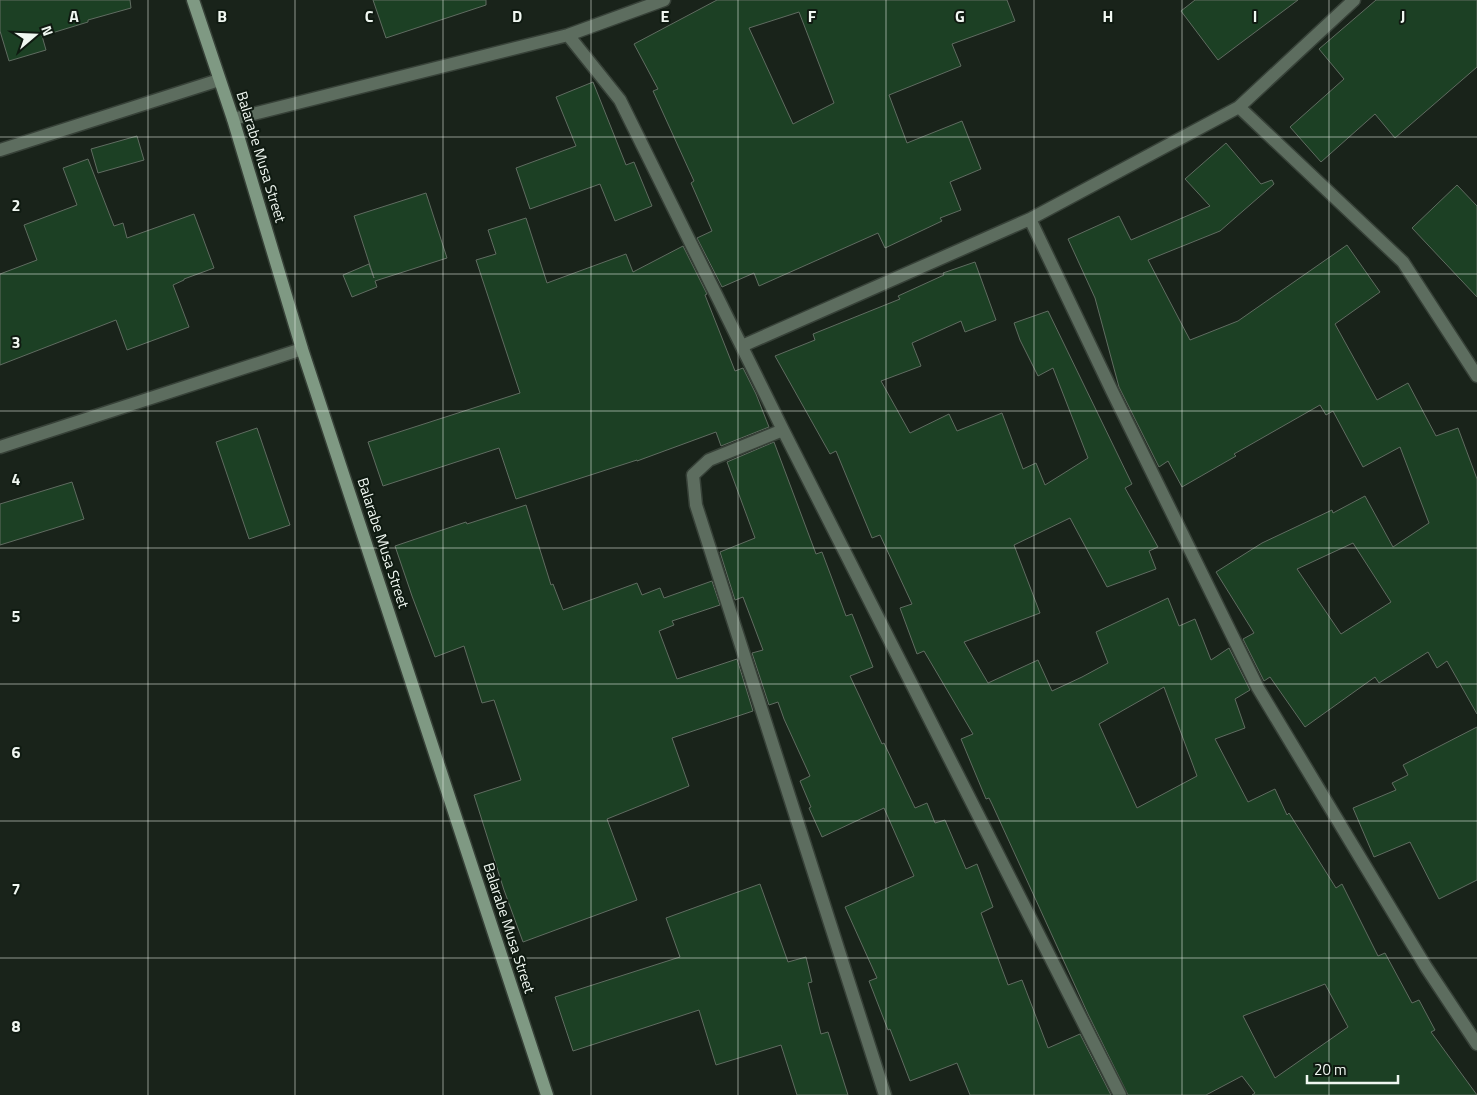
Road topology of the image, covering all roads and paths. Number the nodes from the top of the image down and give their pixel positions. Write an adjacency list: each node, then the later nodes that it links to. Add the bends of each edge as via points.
1 (193, 0): 5 (street, Balarabe Musa Street)
2 (664, 0): 4 (street)
3 (1354, 0): 6 (street)
4 (568, 35): 7 (street); 10 (street, via 620,100)
5 (219, 80): 7 (street, Balarabe Musa Street); 8 (street)
6 (1238, 107): 9 (street); 12 (street, via 1403,262)
7 (233, 119): 11 (street, Balarabe Musa Street)
8 (0, 150)
9 (1030, 219): 10 (street); 15 (street, via 1258,688 1426,968)
10 (742, 346): 13 (street)
11 (302, 349): 14 (street); 16 (street, Balarabe Musa Street)
12 (1477, 376)
13 (783, 430): 17 (street, via 709,460 693,475 696,505); 18 (street)
14 (0, 447)
15 (1477, 1044)
16 (547, 1095)
17 (885, 1095)
18 (1120, 1095)

